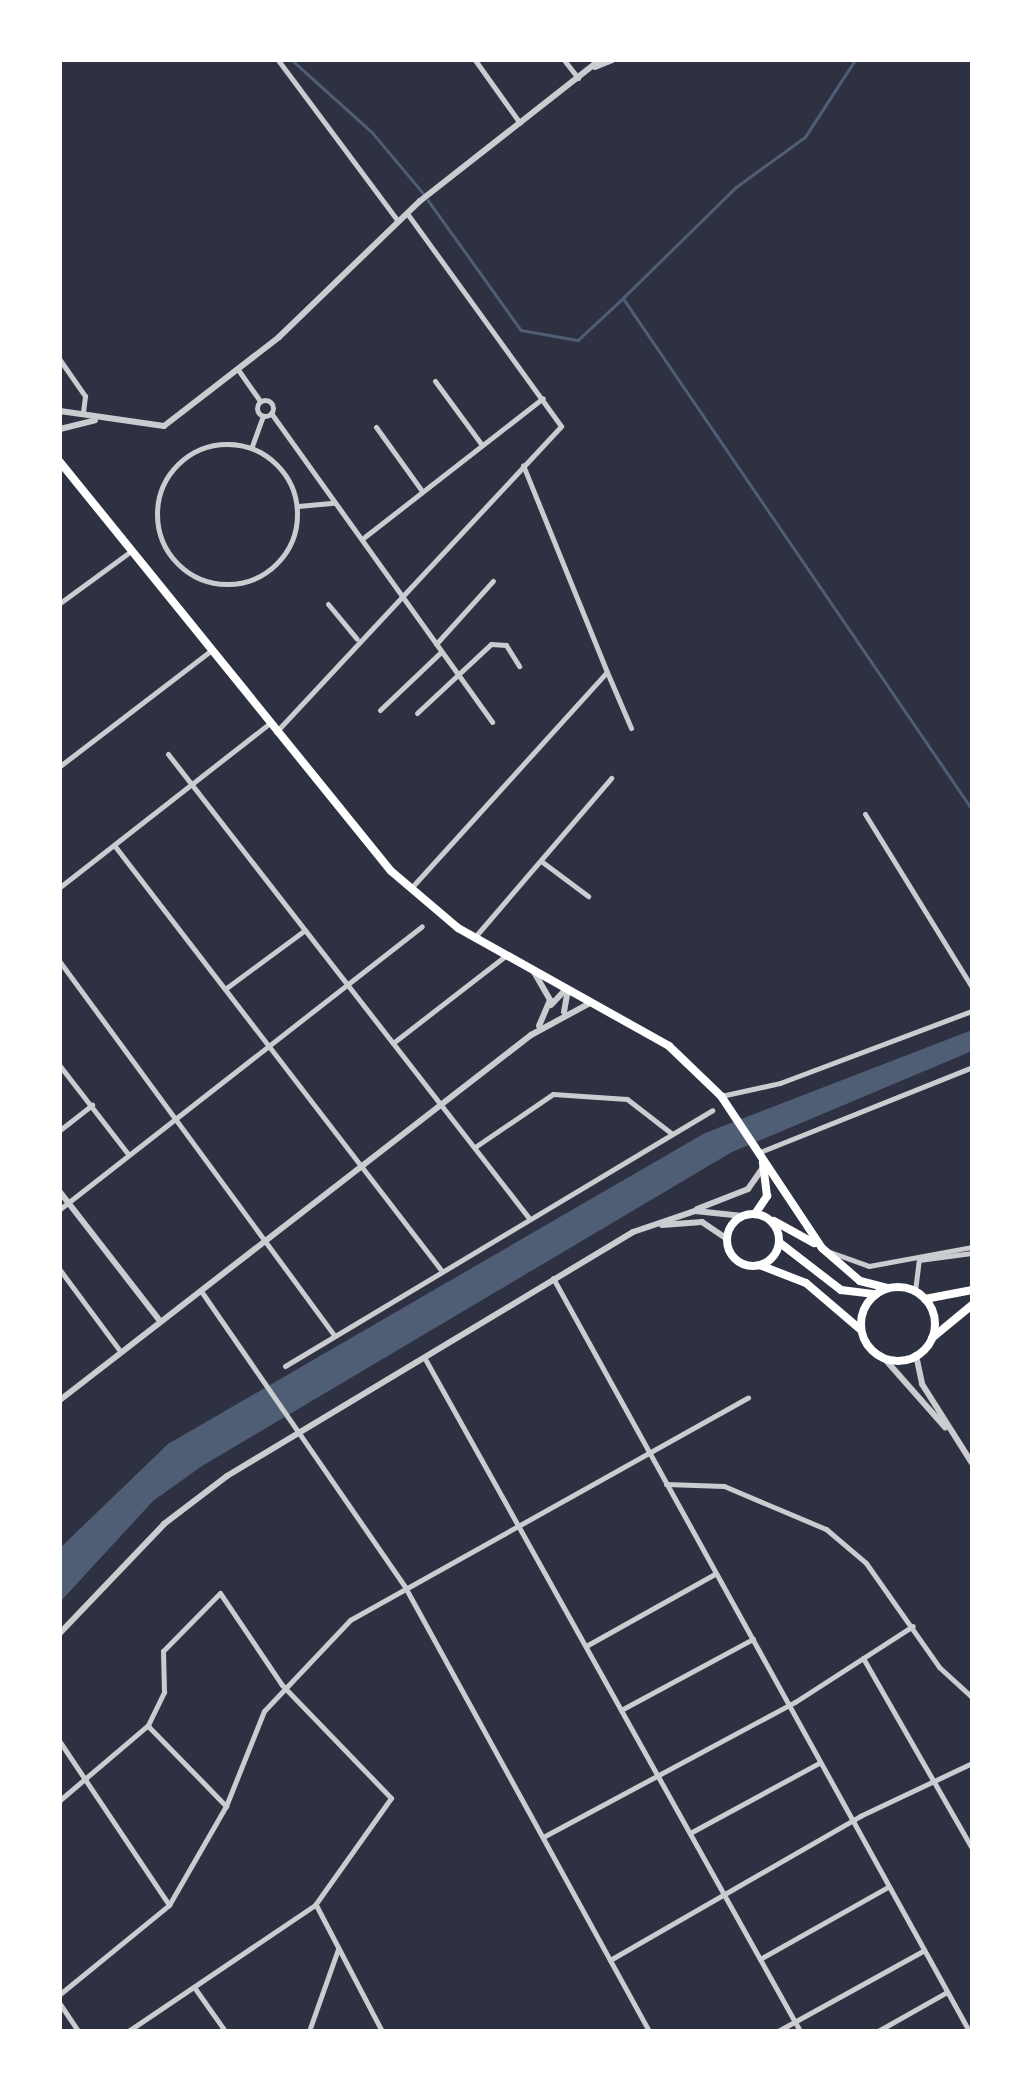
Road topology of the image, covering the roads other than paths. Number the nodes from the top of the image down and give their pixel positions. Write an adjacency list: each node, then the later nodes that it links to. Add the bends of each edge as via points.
1 (278, 60): 10 (street)
2 (474, 60): 8 (street)
3 (564, 60): 7 (street)
4 (600, 60): 6 (street)
5 (612, 60): 6 (street)
6 (589, 70): 7 (street)
7 (578, 78): 8 (street)
8 (520, 122): 9 (street)
9 (407, 212): 10 (street); 14 (street)
10 (398, 221): 12 (street)
11 (60, 360): 18 (street, via 85,396)
12 (238, 370): 15 (street); 20 (street, via 160,428)
13 (435, 381): 23 (street)
14 (543, 398): 23 (street); 26 (street, via 561,426)
15 (261, 401): 17 (street); 19 (street)
16 (60, 412): 18 (street)
17 (271, 413): 19 (street); 30 (street)
18 (83, 414): 20 (street)
19 (263, 416): 24 (street)
20 (106, 420): 22 (street)
21 (376, 427): 28 (street)
22 (60, 429)
23 (482, 444): 28 (street)
24 (252, 447): 31 (street, via 281,470); 31 (street, via 209,445 170,472 157,514 174,560 206,582 255,578 290,547)
25 (60, 462): 29 (main road)
26 (523, 464): 35 (street); 44 (street)
27 (60, 477): 29 (main road)
28 (422, 490): 32 (street)
29 (76, 491): 33 (main road)
30 (335, 503): 31 (street); 32 (street)
31 (298, 506)
32 (362, 539): 35 (street)
33 (128, 554): 36 (street); 40 (main road)
34 (494, 581): 39 (street)
35 (400, 590): 38 (street); 39 (street)
36 (60, 603)
37 (328, 604): 38 (street)
38 (357, 639): 50 (street)
39 (436, 644): 41 (street)
40 (209, 652): 48 (main road); 52 (street)
41 (441, 652): 43 (street); 45 (street)
42 (519, 666): 43 (street, via 509,647 493,643)
43 (455, 672): 46 (street); 47 (street)
44 (607, 672): 49 (street); 59 (street)
45 (380, 710)
46 (418, 713)
47 (492, 722)
48 (269, 724): 50 (main road); 54 (street)
49 (632, 728)
50 (276, 732): 59 (main road)
51 (168, 754): 54 (street)
52 (60, 766)
53 (611, 778): 57 (street)
54 (190, 783): 56 (street); 62 (street)
55 (865, 814): 68 (street)
56 (114, 845): 58 (street); 70 (street)
57 (542, 861): 60 (street); 63 (street)
58 (60, 888)
59 (410, 890): 63 (main road)
60 (588, 896)
61 (422, 926): 67 (street)
62 (305, 930): 67 (street); 70 (street)
63 (474, 938): 64 (main road)
64 (504, 956): 66 (main road); 76 (street)
65 (60, 962): 84 (street)
66 (533, 971): 69 (main road); 72 (street)
67 (347, 986): 76 (street); 77 (street)
68 (972, 986)
69 (568, 988): 71 (main road); 72 (street); 74 (street)
70 (225, 989): 77 (street)
71 (594, 1001): 74 (street); 80 (main road, via 653,1034)
72 (551, 1005): 75 (street)
73 (972, 1011): 80 (street, via 780,1084)
74 (564, 1014): 75 (street)
75 (531, 1035): 82 (street)
76 (393, 1043): 82 (street)
77 (271, 1046): 84 (street); 90 (street)
78 (60, 1066): 81 (street)
79 (972, 1067): 89 (street)
80 (722, 1096): 89 (main road)
81 (92, 1104): 85 (street); 88 (street)
82 (441, 1104): 87 (street); 90 (street)
83 (712, 1110): 86 (street)
84 (175, 1120): 88 (street); 101 (street)
85 (60, 1130)
86 (671, 1133): 87 (street, via 628,1099 553,1094); 97 (street)
87 (475, 1147): 97 (street)
88 (129, 1155): 92 (street)
89 (761, 1156): 94 (street, via 745,1191); 95 (main road, via 766,1196); 103 (main road)
90 (362, 1167): 101 (street); 107 (street)
91 (60, 1192): 92 (street)
92 (68, 1203): 93 (street); 116 (street)
93 (60, 1208)
94 (695, 1210): 96 (street); 99 (street)
95 (755, 1214): 96 (main road); 98 (main road)
96 (743, 1216): 100 (main road)
97 (528, 1218): 107 (street)
98 (771, 1220): 102 (main road); 103 (main road)
99 (655, 1225): 100 (street, via 702,1222); 108 (street)
100 (727, 1239): 105 (main road, via 740,1263)
101 (266, 1240): 110 (street); 118 (street)
102 (780, 1243): 105 (main road); 113 (main road, via 841,1290)
103 (824, 1249): 104 (street, via 869,1266); 109 (main road, via 860,1281)
104 (972, 1250): 112 (street, via 919,1260)
105 (762, 1266): 117 (main road, via 806,1284)
106 (60, 1270): 120 (street)
107 (441, 1270): 118 (street)
108 (554, 1278): 122 (street); 129 (street)
109 (888, 1288): 112 (main road); 113 (main road)
110 (200, 1290): 116 (street); 127 (street)
111 (972, 1290): 114 (main road)
112 (915, 1291): 114 (main road)
113 (878, 1293): 117 (main road)
114 (926, 1300): 119 (main road)
115 (972, 1305): 119 (main road)
116 (160, 1322): 120 (street)
117 (862, 1330): 123 (main road)
118 (334, 1335): 124 (street)
119 (932, 1338): 121 (main road)
120 (121, 1352): 126 (street)
121 (916, 1355): 123 (main road); 128 (street, via 919,1378)
122 (424, 1357): 127 (street); 132 (street)
123 (883, 1357): 128 (street)
124 (286, 1366)
125 (748, 1398): 129 (street)
126 (60, 1400)
127 (301, 1431): 134 (street); 136 (street, via 179,1511)
128 (950, 1431): 130 (street)
129 (649, 1452): 131 (street); 132 (street)
130 (972, 1463)
131 (666, 1484): 133 (street); 135 (street, via 720,1485 815,1521 866,1563)
132 (517, 1524): 134 (street); 138 (street)
133 (716, 1574): 137 (street); 138 (street)
134 (406, 1587): 140 (street, via 350,1620); 155 (street)
135 (912, 1626): 139 (street); 141 (street)
136 (60, 1632)
137 (752, 1640): 142 (street); 143 (street)
138 (586, 1646): 143 (street)
139 (863, 1658): 142 (street); 149 (street)
140 (282, 1685): 144 (street, via 220,1594 162,1651 164,1692); 152 (street, via 249,1739); 160 (street, via 391,1798)
141 (972, 1697)
142 (787, 1702): 146 (street); 148 (street)
143 (622, 1710): 148 (street)
144 (148, 1726): 150 (street); 152 (street)
145 (60, 1742): 150 (street)
146 (820, 1763): 153 (street); 154 (street)
147 (972, 1764): 149 (street)
148 (657, 1774): 154 (street); 155 (street)
149 (932, 1778): 153 (street); 156 (street)
150 (86, 1782): 151 (street); 159 (street)
151 (60, 1800)
152 (226, 1806): 159 (street)
153 (854, 1824): 157 (street); 158 (street)
154 (690, 1833): 158 (street)
155 (543, 1837): 164 (street)
156 (972, 1848)
157 (888, 1887): 162 (street); 163 (street)
158 (725, 1896): 163 (street); 164 (street)
159 (169, 1904): 167 (street)
160 (316, 1905): 161 (street); 165 (street)
161 (338, 1946): 173 (street); 174 (street)
162 (923, 1950): 166 (street); 169 (street)
163 (760, 1959): 169 (street)
164 (610, 1960): 175 (street)
165 (194, 1987): 171 (street); 172 (street)
166 (947, 1992): 178 (street); 179 (street)
167 (60, 1994)
168 (60, 2004): 170 (street)
169 (794, 2022): 176 (street); 177 (street)
170 (78, 2031)
171 (128, 2031)
172 (226, 2031)
173 (309, 2031)
174 (382, 2031)
175 (649, 2031)
176 (778, 2031)
177 (800, 2031)
178 (878, 2031)
179 (970, 2031)

